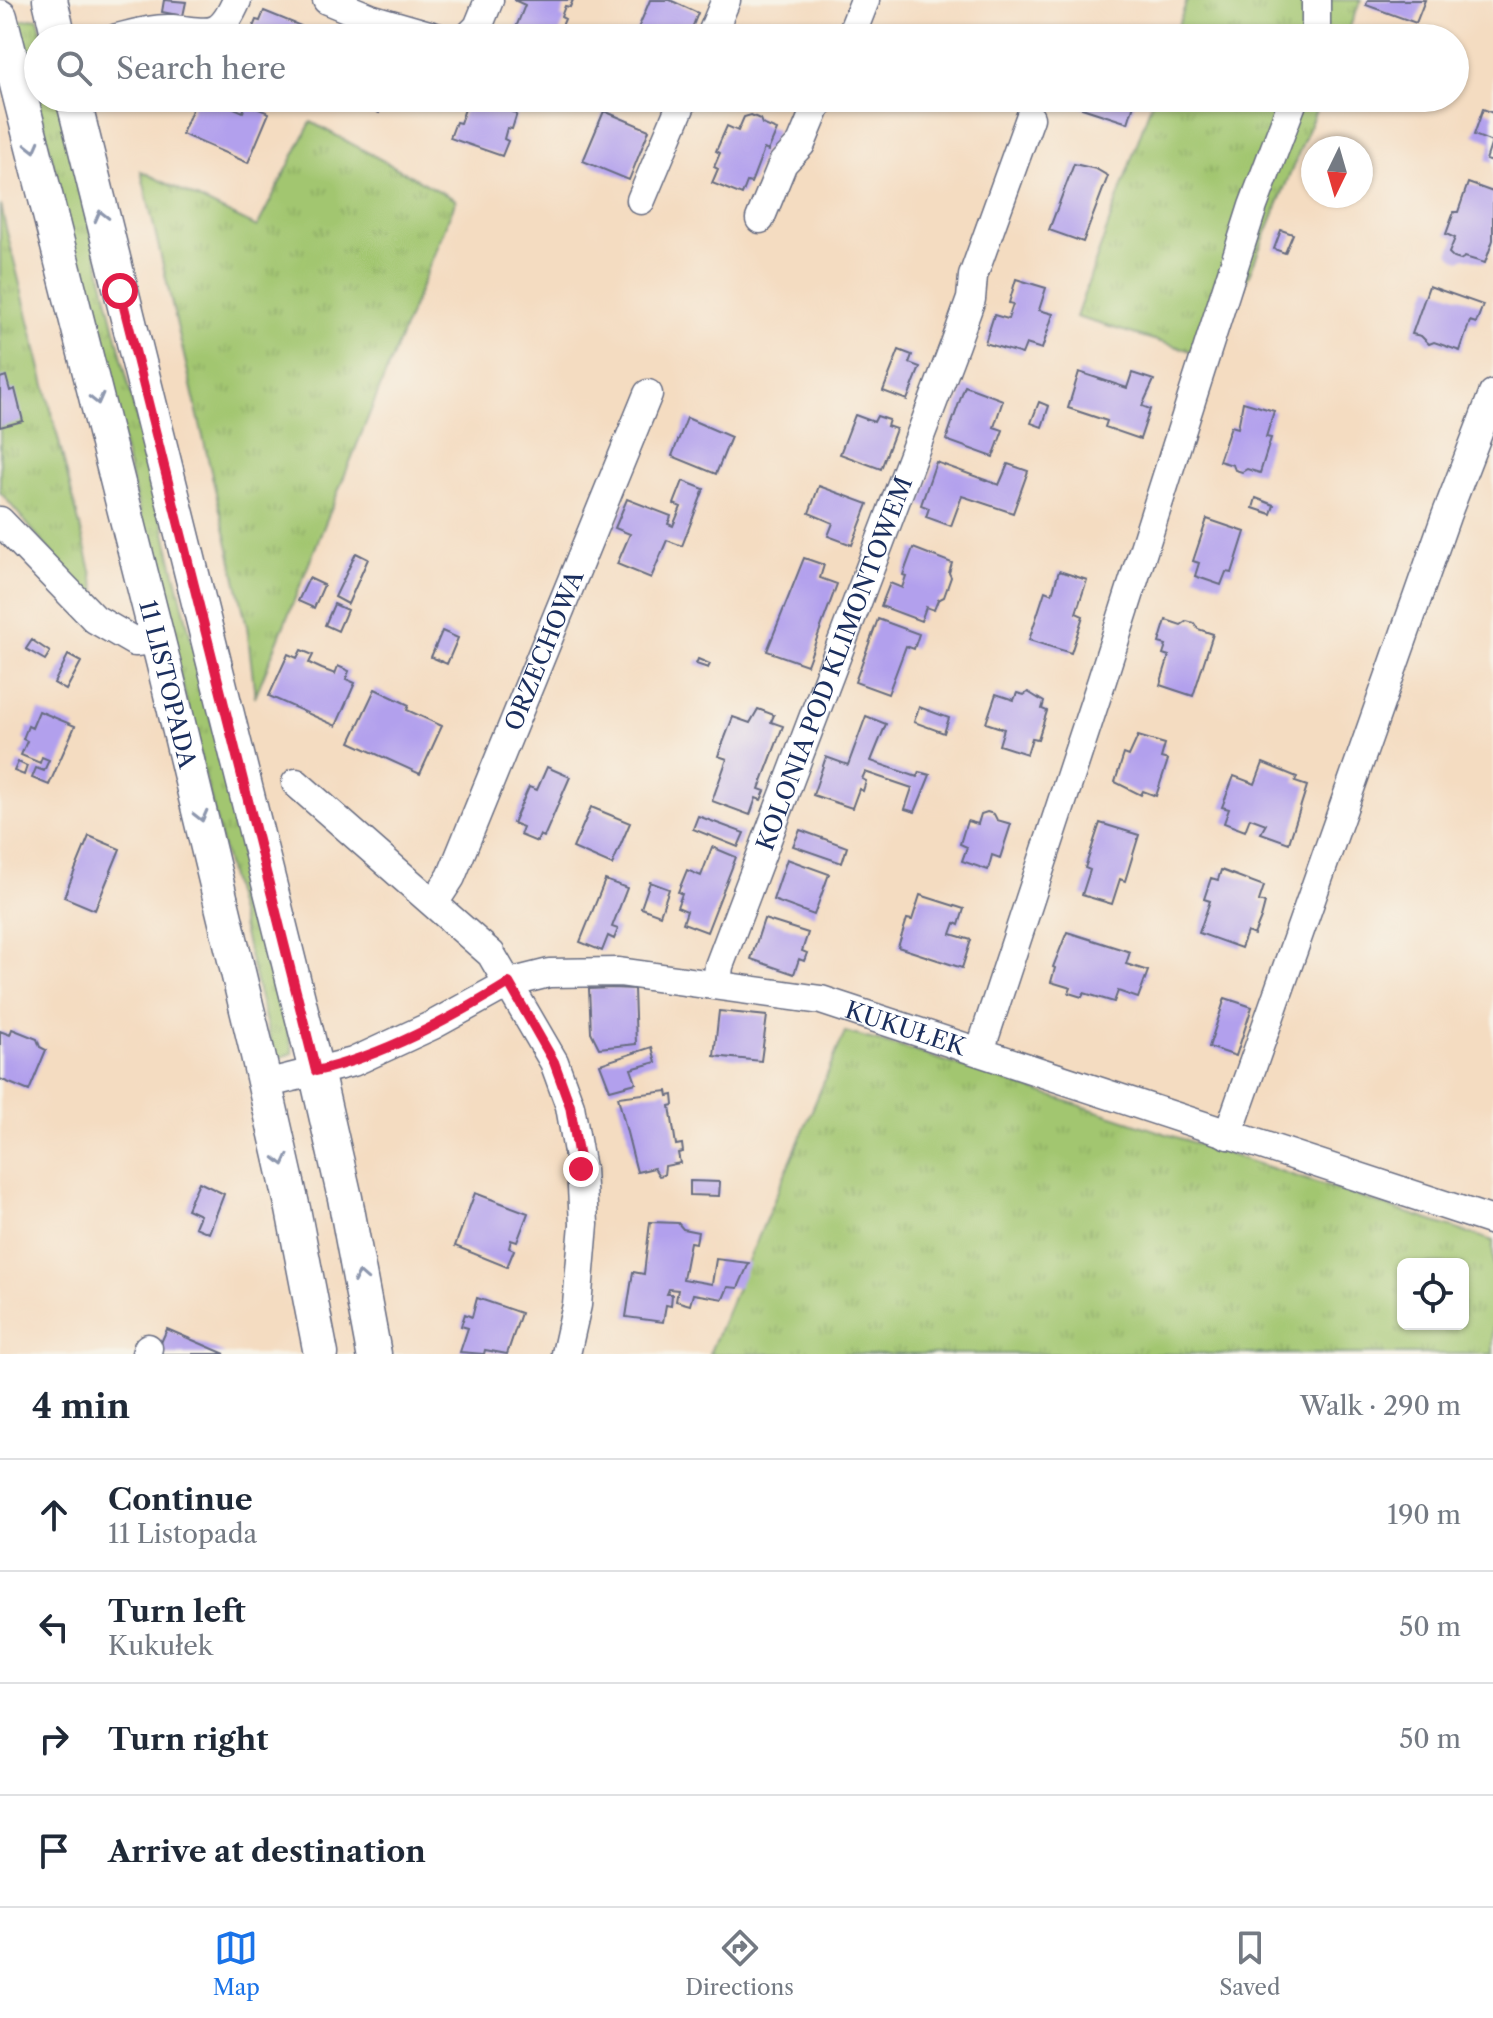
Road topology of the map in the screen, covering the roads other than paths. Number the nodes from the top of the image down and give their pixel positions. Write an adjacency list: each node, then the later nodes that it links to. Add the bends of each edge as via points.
1 (50, 0): 9 (main road)
2 (237, 0): 10 (street)
3 (327, 0): 11 (street)
4 (489, 0): 12 (street)
5 (726, 0): 13 (street)
6 (865, 0): 14 (street)
7 (1316, 0): 15 (street)
8 (0, 17): 26 (main road, 11 LISTOPADA, one-way to 26)
9 (56, 24)
10 (223, 24)
11 (390, 24)
12 (479, 24)
13 (716, 24)
14 (856, 24)
15 (1316, 24)
16 (76, 112): 32 (main road, 11 LISTOPADA, one-way to 16)
17 (678, 112): 21 (street)
18 (814, 112): 22 (street, via 801,144 783,163)
19 (1289, 112): 31 (street, via 1253,206)
20 (1030, 118): 30 (street, KOLONIA POD KLIMONTOWEM, via 973,276 955,344 719,966)
21 (641, 200)
22 (760, 219)
23 (648, 394): 28 (street, ORZECHOWA, via 451,877)
24 (1493, 394): 34 (street)
25 (0, 521): 26 (street, via 95,619 135,642)
26 (157, 640): 33 (main road, 11 LISTOPADA, one-way to 33)
27 (296, 783): 28 (street)
28 (434, 903): 29 (street, via 491,954)
29 (509, 983): 30 (street, KUKUŁEK, via 549,973 593,971); 32 (street, KUKUŁEK, via 387,1047); 38 (street, via 554,1062 570,1106 581,1169 583,1237)
30 (717, 984): 31 (street, KUKUŁEK, via 821,1000)
31 (980, 1051): 34 (street, KUKUŁEK)
32 (316, 1071): 33 (street, KUKUŁEK); 37 (main road, 11 LISTOPADA, one-way to 32)
33 (265, 1084): 36 (main road, 11 LISTOPADA, one-way to 36)
34 (1228, 1135): 35 (street, KUKUŁEK)
35 (1493, 1221)
36 (321, 1354)
37 (374, 1354)
38 (566, 1354)

